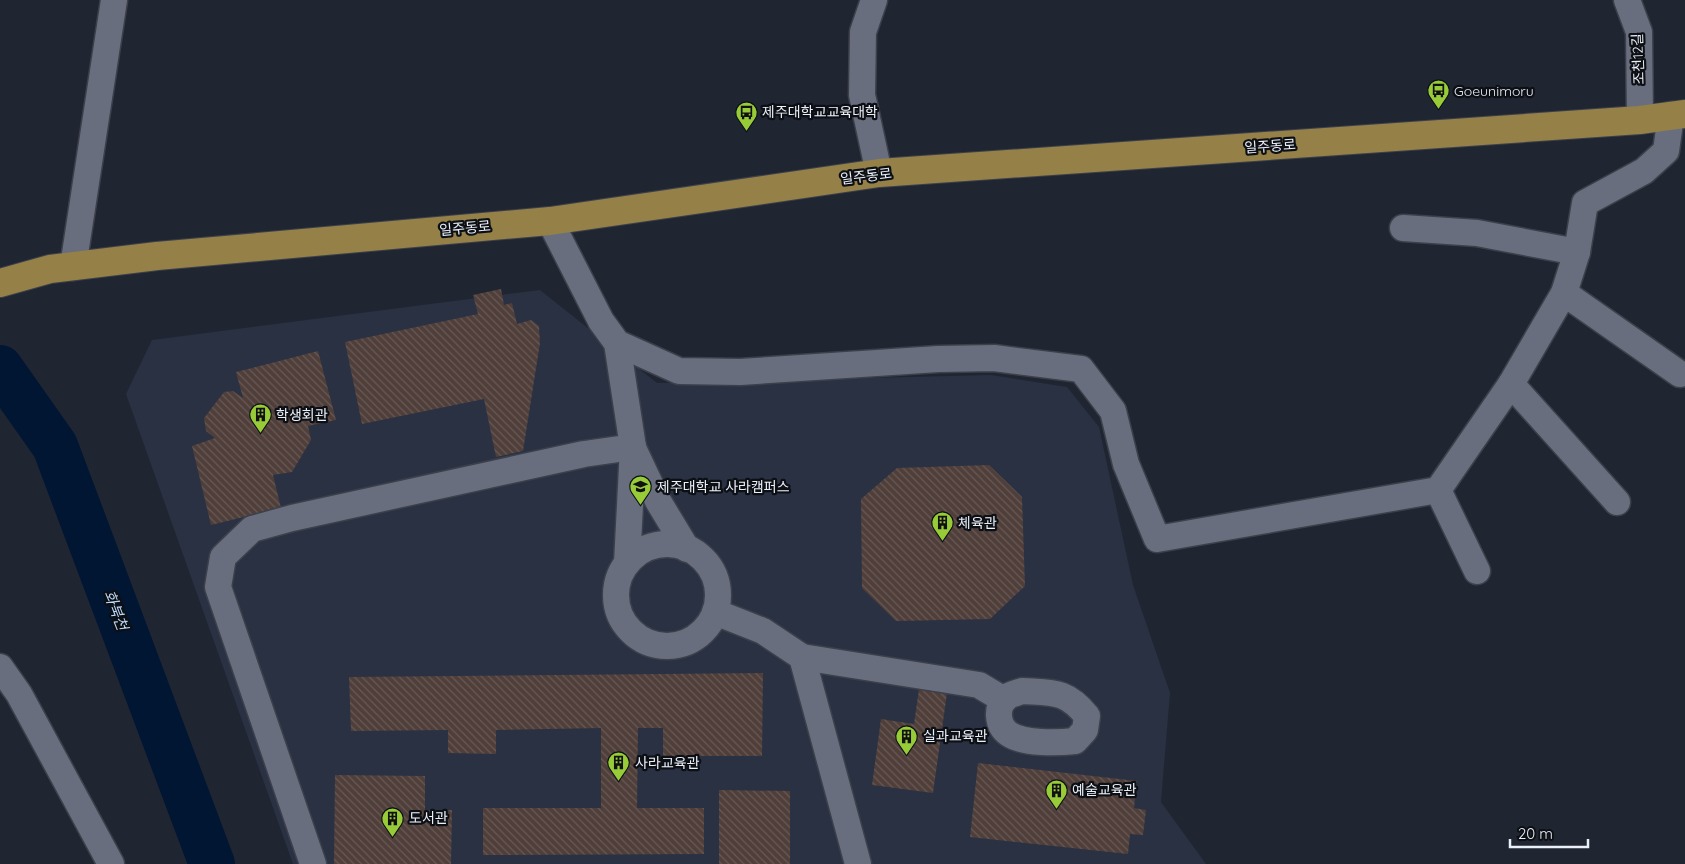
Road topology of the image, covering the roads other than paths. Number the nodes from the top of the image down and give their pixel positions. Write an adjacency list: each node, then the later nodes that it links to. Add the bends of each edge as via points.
1 (114, 0): 10 (street)
2 (874, 0): 6 (street, via 863,32 862,95)
3 (1627, 0): 5 (street, 조천12길, via 1639,32)
4 (1678, 115): 5 (main road, 일주동로); 9 (street, via 1666,151 1644,171 1585,203)
5 (1640, 120): 6 (main road, 일주동로)
6 (879, 173): 7 (main road, 일주동로)
7 (550, 221): 10 (main road, 일주동로, via 157,256); 13 (street, via 601,320)
8 (1403, 228): 9 (street, via 1477,233)
9 (1577, 252): 12 (street)
10 (62, 268): 11 (main road, 일주동로)
11 (0, 284)
12 (1564, 293): 14 (street); 15 (street)
13 (617, 343): 16 (street); 17 (street, via 679,371 740,372 947,358 994,358 1081,369 1113,411 1126,464 1157,539)
14 (1680, 374)
15 (1511, 384): 17 (street); 18 (street)
16 (633, 447): 19 (street, via 658,501); 20 (street); 27 (street, via 574,456 292,518 252,530 222,557 218,587)
17 (1438, 490): 21 (street)
18 (1617, 502)
19 (687, 549): 20 (street, via 655,546 640,552); 22 (street, via 710,568 718,598)
20 (627, 563): 22 (street, via 618,577 617,609 624,623 642,639 665,646 681,645 696,638)
21 (1477, 571)
22 (715, 612): 23 (street, via 763,631)
23 (802, 657): 25 (street, via 978,685); 28 (street)
24 (0, 667): 26 (street)
25 (1004, 700)
26 (111, 864)
27 (313, 864)
28 (858, 864)

